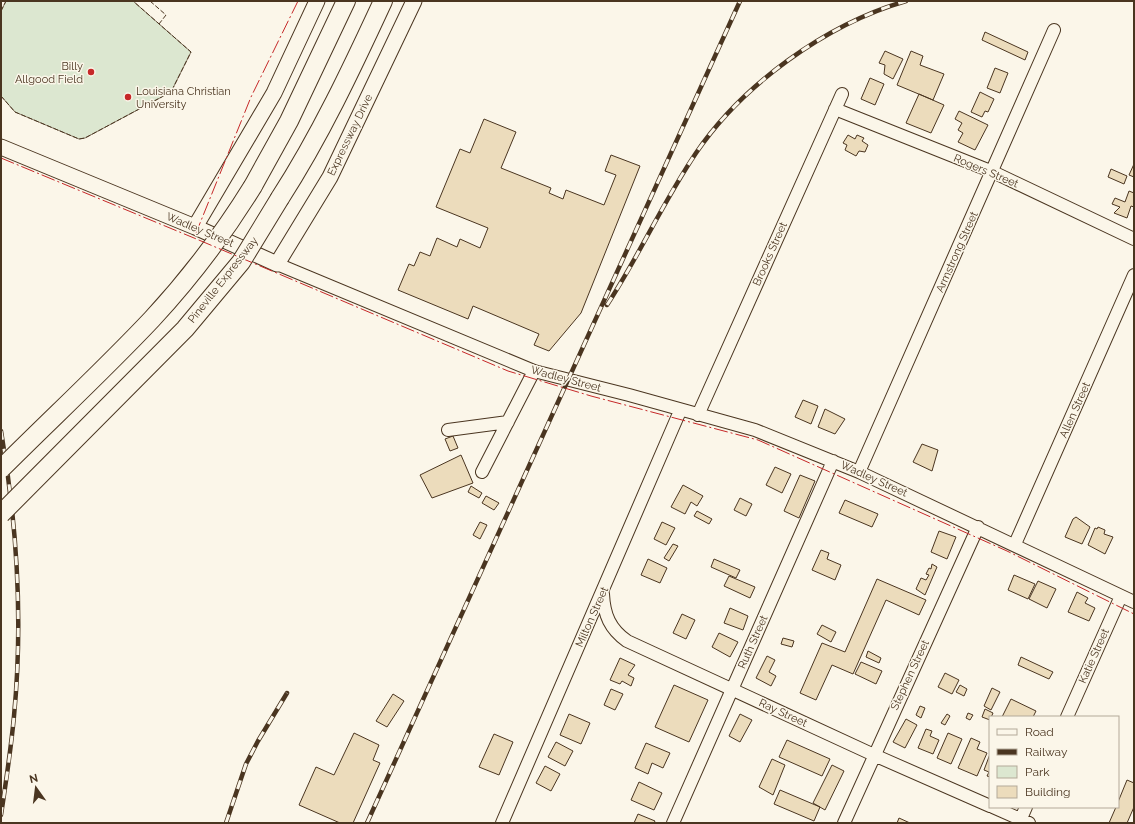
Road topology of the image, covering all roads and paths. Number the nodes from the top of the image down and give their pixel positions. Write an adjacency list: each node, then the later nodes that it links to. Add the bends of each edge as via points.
1 (317, 1): 12 (main road, via 274,93)
2 (383, 1): 6 (highway, Pineville Expressway)
3 (389, 1): 6 (highway)
4 (414, 1): 14 (main road, Expressway Drive, via 330,177)
5 (344, 4): 22 (highway, bridge, via 289,121 232,219 152,318)
6 (373, 22): 25 (highway, Pineville Expressway, bridge, via 336,101 298,171 241,262 185,329)
7 (1054, 30): 11 (street, Armstrong Street)
8 (842, 94): 9 (street, Brooks Street)
9 (835, 109): 11 (street, Rogers Street); 18 (street, Brooks Street)
10 (1, 147): 12 (main road, Wadley Street)
11 (993, 172): 13 (street, Rogers Street); 24 (street, Armstrong Street)
12 (195, 227): 14 (main road, Wadley Street)
13 (1134, 239)
14 (277, 264): 16 (street, Wadley Street)
15 (1134, 275): 27 (street, Allen Street)
16 (534, 371): 17 (street, Wadley Street); 19 (street)
17 (680, 411): 18 (street, Wadley Street); 28 (street, Milton Street)
18 (698, 415): 21 (street, Wadley Street, via 755,430)
19 (508, 422): 20 (street); 23 (street)
20 (448, 430)
21 (833, 461): 24 (street, Wadley Street); 31 (street, Ruth Street)
22 (1, 468)
23 (482, 472)
24 (859, 472): 26 (street, Wadley Street)
25 (1, 514)
26 (978, 527): 27 (street, Wadley Street); 33 (street, Stephen Street)
27 (1015, 544): 29 (street, Wadley Street)
28 (603, 594): 31 (street, Ray Street, via 607,619 618,635); 38 (street, Milton Street)
29 (1121, 596): 30 (street, Wadley Street); 32 (street, Katie Street)
30 (1134, 602)
31 (732, 690): 33 (street, Ray Street); 39 (street, Ruth Street)
32 (1067, 716)
33 (874, 755): 34 (street, Ray Street); 40 (street, Stephen Street)
34 (989, 806)
35 (995, 808): 37 (street)
36 (1026, 808): 37 (street)
37 (1023, 822)
38 (502, 823)
39 (673, 823)
40 (844, 823)

